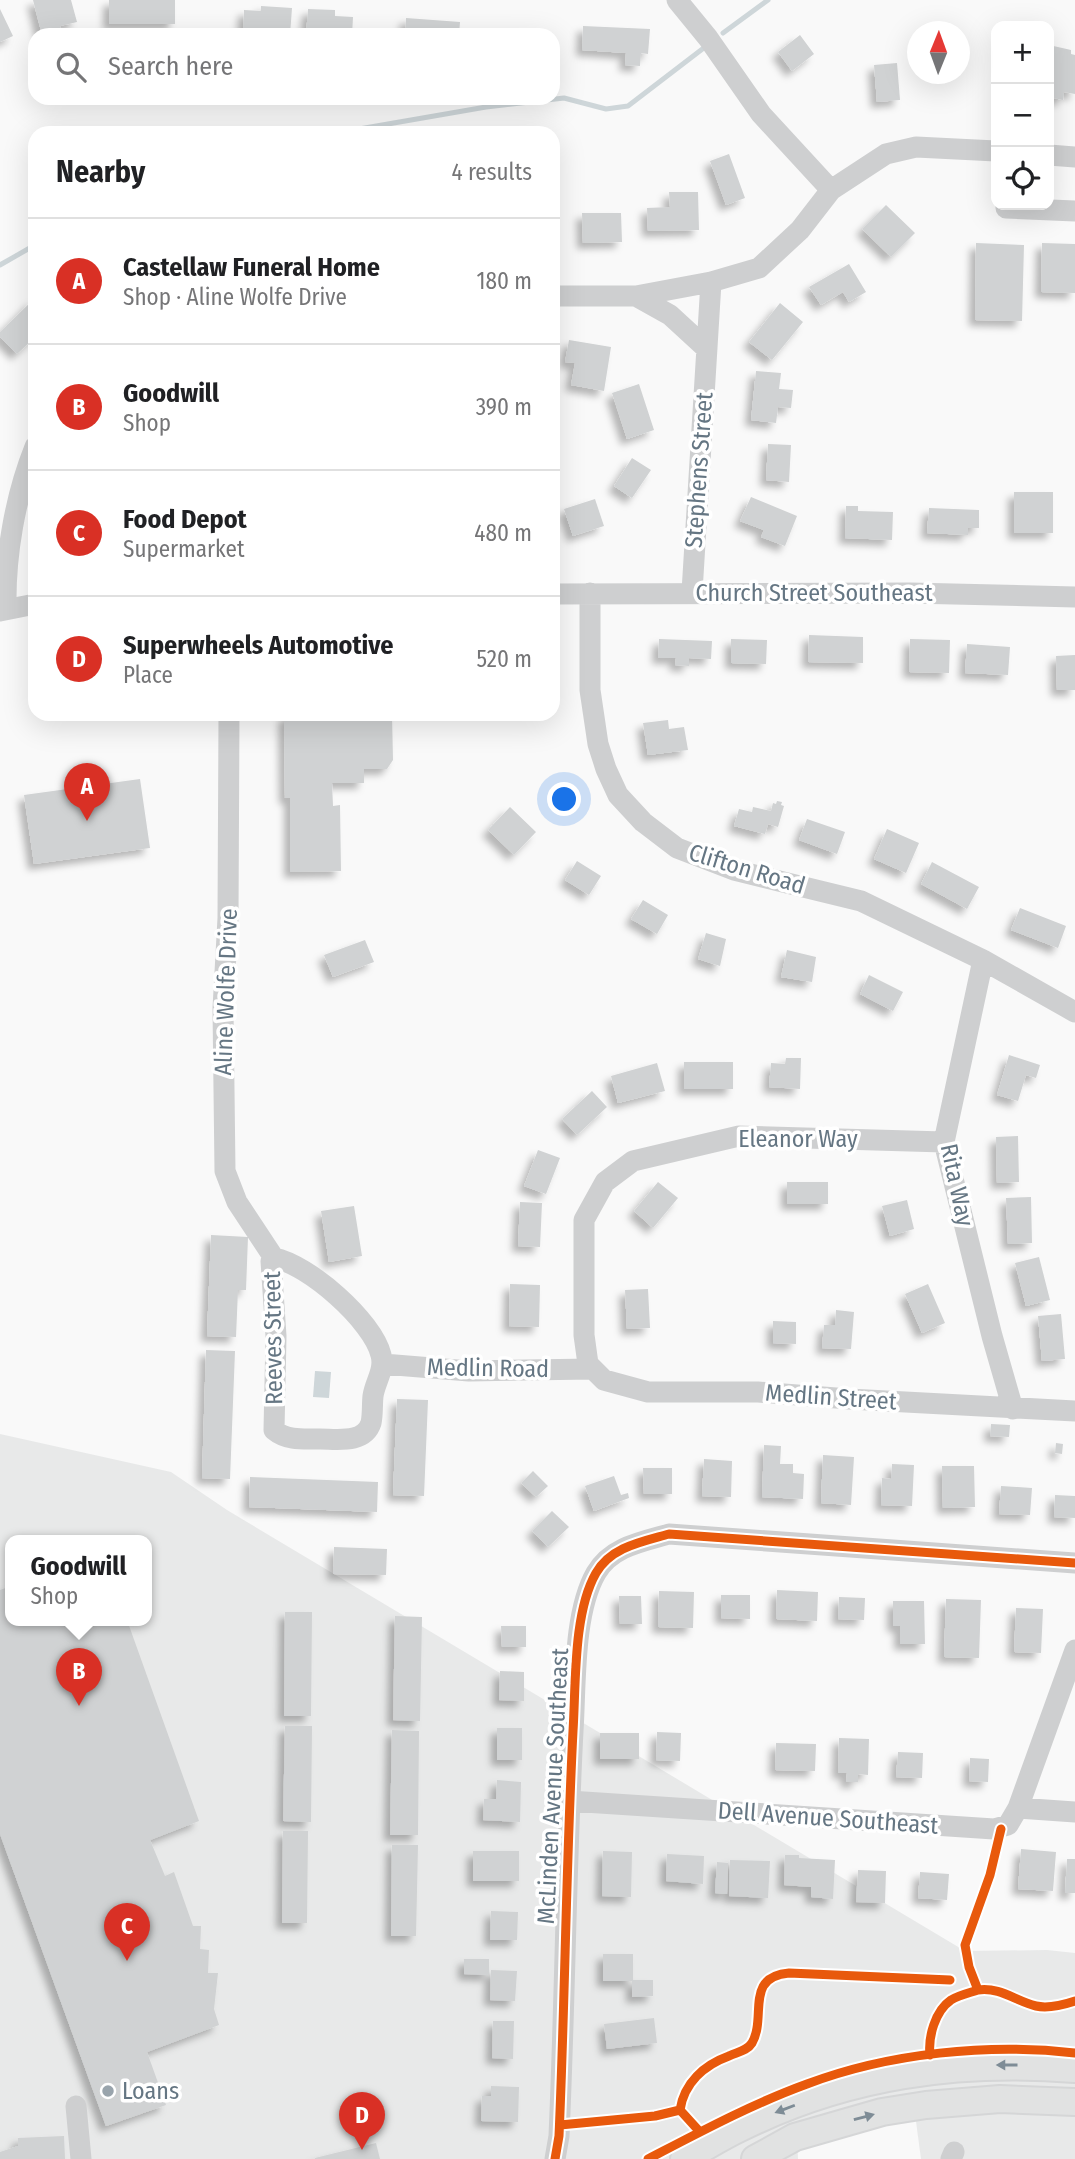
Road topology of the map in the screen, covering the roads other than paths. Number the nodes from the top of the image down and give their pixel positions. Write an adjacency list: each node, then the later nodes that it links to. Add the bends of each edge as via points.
1 (677, 0): 5 (street, via 761,114)
2 (991, 151): 5 (street, via 916,147 886,153)
3 (1054, 155): 4 (street)
4 (1075, 157)
5 (831, 190): 8 (street, via 800,230 759,268)
6 (1052, 210): 7 (street)
7 (1075, 211)
8 (711, 282): 10 (street); 11 (street, Stephens Street)
9 (560, 296): 10 (street)
10 (636, 296): 11 (street, via 670,315)
11 (707, 349): 13 (street, Stephens Street)
12 (28, 471): 18 (street, via 16,513)
13 (692, 592): 14 (street, Church Street Southeast); 16 (street, Church Street Southeast)
14 (590, 593): 15 (street, Church Street Southeast); 20 (street, Clifton Road, via 590,690 598,744 618,795 643,822 677,848 734,870 861,901)
15 (560, 594)
16 (1075, 597)
17 (28, 605): 18 (street)
18 (3, 610)
19 (229, 721): 23 (street, Aline Wolfe Drive, via 225,1171 237,1202)
20 (983, 960): 21 (street, Clifton Road); 22 (street, Rita Way)
21 (1075, 1012)
22 (944, 1142): 25 (street, Eleanor Way, via 739,1136 633,1161 605,1182 584,1220 584,1335 588,1364); 26 (street, Rita Way)
23 (274, 1258): 24 (street, Reeves Street, via 294,1265 349,1306 371,1334); 24 (street, Reeves Street, via 274,1430 292,1438 362,1436 370,1424 374,1387)
24 (383, 1364): 25 (street, Medlin Road, via 469,1371)
25 (593, 1369): 26 (street, Medlin Street, via 604,1380 648,1392 758,1392)
26 (1013, 1409): 27 (street, Medlin Street)
27 (1075, 1411)
28 (1075, 1563): 30 (street, McLinden Avenue Southeast, via 669,1534 612,1554 596,1573 585,1602)
29 (1075, 1650): 31 (street)
30 (569, 1801): 31 (street, Dell Avenue Southeast, via 994,1829 1008,1825); 37 (street, McLinden Avenue Southeast, via 560,2125)
31 (1018, 1808): 32 (street)
32 (1075, 1812)
33 (1075, 2069): 38 (main road, one-way to 38, via 988,2065 873,2081 767,2116)
34 (1075, 2102): 39 (main road, one-way to 34, via 794,2137 882,2112 1000,2099)
35 (76, 2106): 36 (street)
36 (81, 2159)
37 (555, 2159)
38 (684, 2159)
39 (755, 2159)

